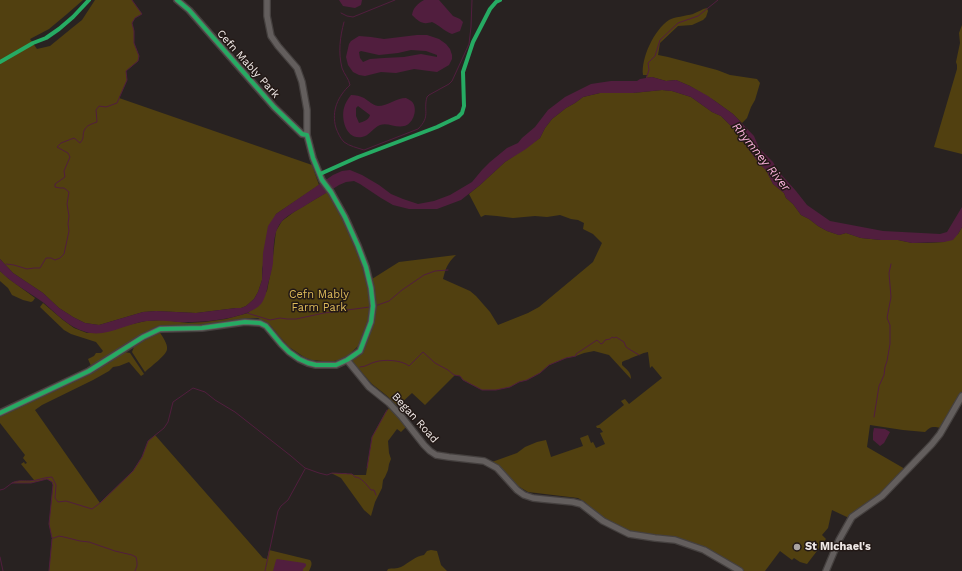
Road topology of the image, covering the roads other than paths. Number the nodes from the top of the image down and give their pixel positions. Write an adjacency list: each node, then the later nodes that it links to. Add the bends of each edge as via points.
1 (177, 0): 3 (street, Cefn Mably Park, via 189,10 274,107 302,134)
2 (266, 0): 3 (street, via 271,36 297,68 302,82 307,110)
3 (307, 134): 4 (street, via 322,180 345,217 358,246 371,288 371,322 360,351)
4 (347, 360): 6 (street, via 336,365 308,363 289,352 266,326 260,323 245,322 202,328 160,328 89,371); 7 (street, Began Road, via 369,387 394,408 427,448 436,455 484,461 497,468 524,495 581,504 603,522 630,534 675,540 704,550)
5 (962, 396): 8 (street, via 932,444 882,496 852,517)
6 (0, 413)
7 (740, 571)
8 (826, 571)

